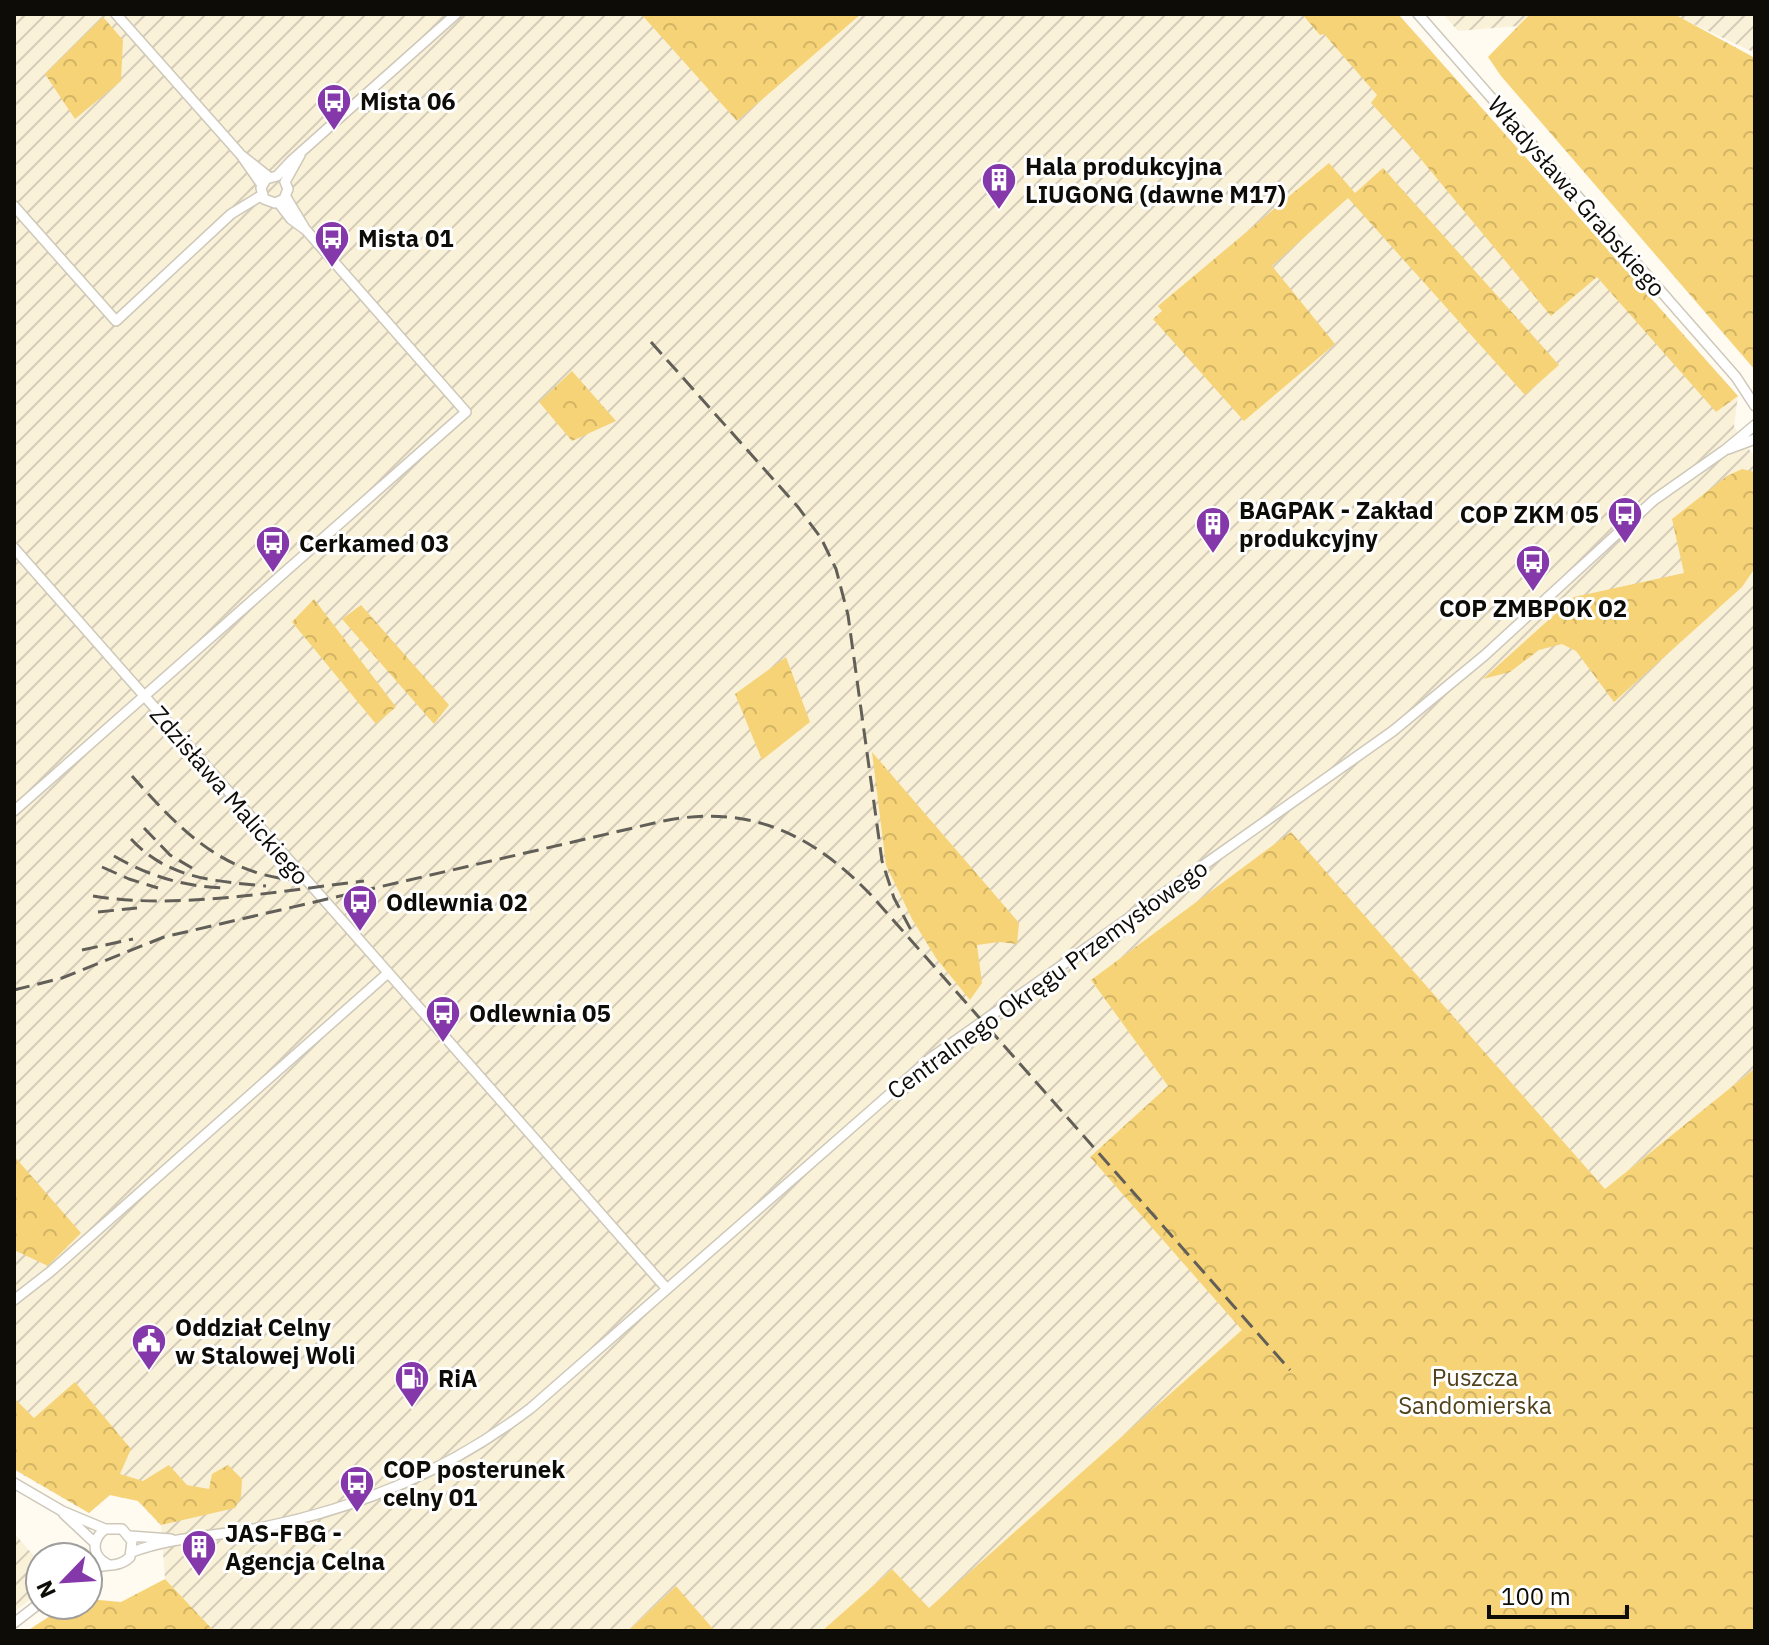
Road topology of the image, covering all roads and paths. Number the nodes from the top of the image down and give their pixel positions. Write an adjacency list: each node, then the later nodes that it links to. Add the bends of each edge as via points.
1 (116, 14): 5 (street, via 247,167)
2 (456, 14): 4 (street)
3 (1418, 14): 8 (street, Władysława Grabskiego)
4 (446, 19): 5 (street, via 392,78)
5 (271, 183): 6 (street); 6 (street, via 267,201); 7 (street, via 116,321)
6 (282, 200): 16 (street, Zdzisława Malickiego, via 466,412)
7 (14, 206)
8 (1736, 377): 9 (street, Władysława Grabskiego); 10 (street, Władysława Grabskiego)
9 (1755, 392)
10 (1755, 406)
11 (1755, 417): 12 (street)
12 (1755, 425): 14 (street)
13 (1755, 439): 14 (street)
14 (1725, 450): 19 (street, Centralnego Okręgu Przemysłowego, via 1654,500 1485,655 1393,731 934,1056)
15 (14, 548): 16 (street)
16 (143, 696): 17 (street); 18 (street, Zdzisława Malickiego)
17 (14, 811)
18 (388, 973): 19 (street, Zdzisława Malickiego); 20 (street)
19 (667, 1289): 25 (street, Centralnego Okręgu Przemysłowego, via 528,1410 440,1467 335,1510 242,1532)
20 (14, 1300)
21 (14, 1483): 22 (street)
22 (62, 1511): 23 (street); 26 (street)
23 (105, 1529): 24 (street, via 118,1527); 27 (street)
24 (130, 1536): 25 (street, Centralnego Okręgu Przemysłowego); 28 (street)
25 (178, 1540): 28 (street, Centralnego Okręgu Przemysłowego)
26 (90, 1541)
27 (98, 1541)
28 (132, 1552): 30 (street, via 122,1564)
29 (104, 1562): 30 (street)
30 (107, 1564): 31 (street)
31 (104, 1565)

